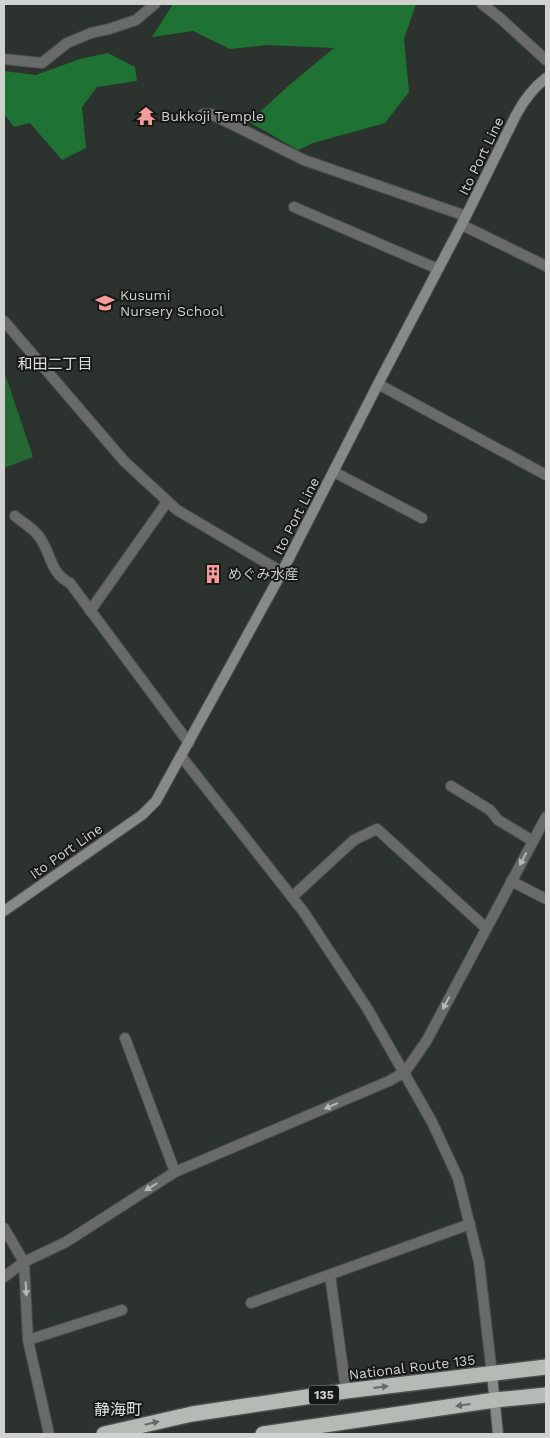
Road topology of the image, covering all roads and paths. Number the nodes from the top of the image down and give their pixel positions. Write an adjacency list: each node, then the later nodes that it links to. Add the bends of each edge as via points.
1 (155, 4): 3 (street, via 136,20 67,43 42,63)
2 (482, 4): 4 (street)
3 (4, 59)
4 (546, 60)
5 (546, 78): 8 (main road, Ito Port Line, via 525,98)
6 (203, 114): 8 (street, via 211,114 304,160)
7 (294, 208): 10 (street)
8 (464, 221): 9 (street); 10 (main road, Ito Port Line)
9 (546, 266)
10 (438, 269): 12 (main road, Ito Port Line)
11 (4, 321): 15 (street, via 124,461)
12 (378, 384): 13 (main road, Ito Port Line); 14 (street)
13 (334, 472): 17 (street); 18 (main road, Ito Port Line)
14 (546, 475)
15 (167, 502): 18 (street); 19 (street)
16 (15, 516): 19 (street, via 37,534 56,573 70,583)
17 (422, 518)
18 (282, 572): 20 (main road, Ito Port Line)
19 (90, 611): 20 (street)
20 (188, 744): 21 (main road, Ito Port Line)
21 (181, 756): 26 (street); 28 (main road, Ito Port Line, via 156,801 142,815)
22 (451, 786): 24 (street)
23 (546, 817): 24 (street)
24 (532, 841): 25 (street, one-way to 25)
25 (511, 881): 27 (street); 29 (street)
26 (292, 897): 29 (street, via 354,840 377,828); 31 (street, via 367,1008)
27 (546, 899)
28 (4, 911)
29 (486, 928): 31 (street, one-way to 31, via 427,1040)
30 (125, 1038): 32 (street)
31 (405, 1072): 32 (street, one-way to 32, via 389,1082); 33 (street, via 458,1178)
32 (175, 1172): 35 (street, one-way to 35, via 66,1242)
33 (470, 1224): 36 (street); 42 (street, via 479,1262)
34 (4, 1228): 35 (street)
35 (24, 1262): 37 (street); 40 (street, one-way to 40)
36 (330, 1275): 38 (street); 43 (street)
37 (4, 1277)
38 (251, 1303)
39 (122, 1310): 40 (street)
40 (28, 1340): 46 (street)
41 (546, 1367): 42 (highway, National Route 135 / 135)
42 (492, 1374): 43 (highway, National Route 135 / 135, one-way to 42); 45 (main road)
43 (346, 1391): 47 (highway, National Route 135 / 135, one-way to 43, via 192,1414)
44 (546, 1395): 45 (highway, 135)
45 (495, 1400): 48 (highway, 135, one-way to 48); 49 (main road)
46 (48, 1434)
47 (104, 1434)
48 (263, 1434)
49 (498, 1434)

